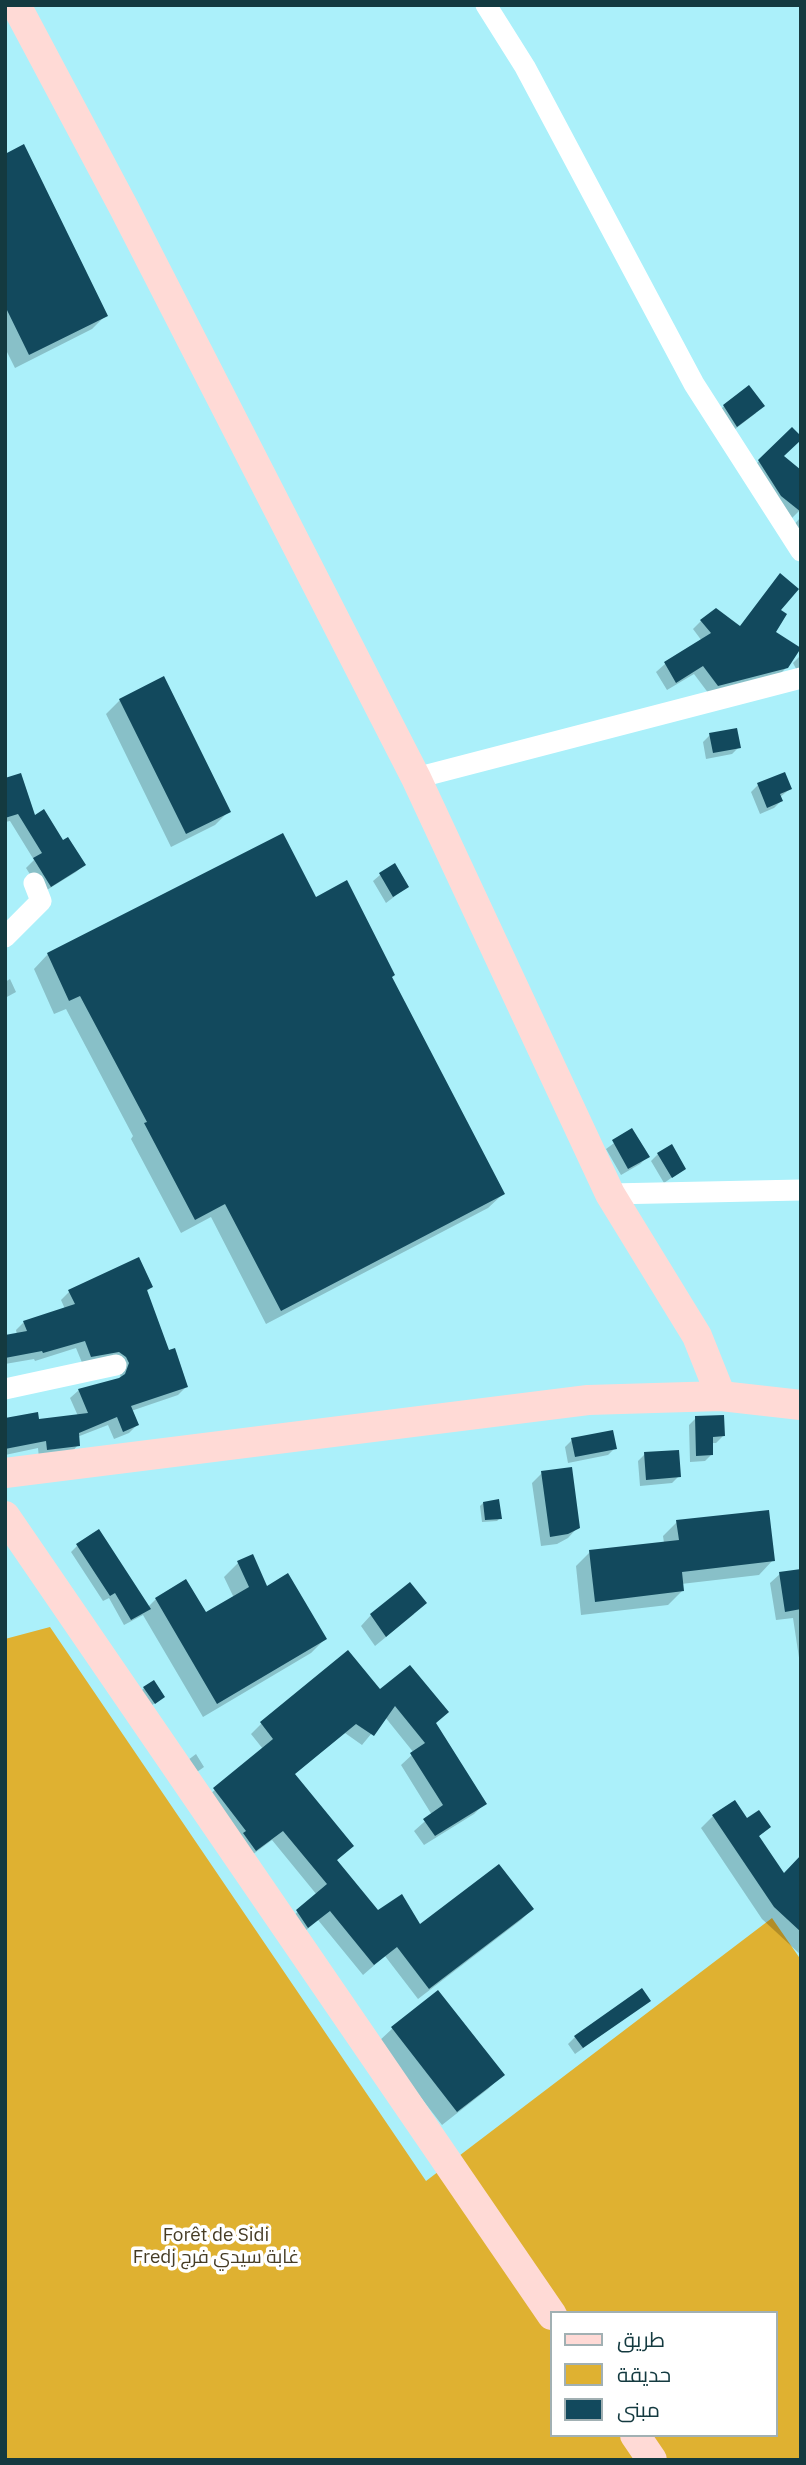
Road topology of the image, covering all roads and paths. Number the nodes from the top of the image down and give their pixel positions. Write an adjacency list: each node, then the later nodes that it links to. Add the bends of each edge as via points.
1 (16, 5): 5 (main road)
2 (486, 5): 3 (street, via 531,79 694,384)
3 (801, 551)
4 (801, 678): 5 (street)
5 (416, 778): 9 (main road)
6 (34, 883): 7 (street, via 41,901)
7 (5, 937)
8 (801, 1190): 9 (street)
9 (610, 1194): 12 (main road, via 697,1336)
10 (116, 1365): 11 (street)
11 (5, 1389)
12 (721, 1396): 13 (main road); 14 (main road, via 588,1400)
13 (801, 1405)
14 (5, 1473)
15 (5, 1516): 16 (main road)
16 (550, 2312)
17 (636, 2437): 18 (main road)
18 (652, 2460)

